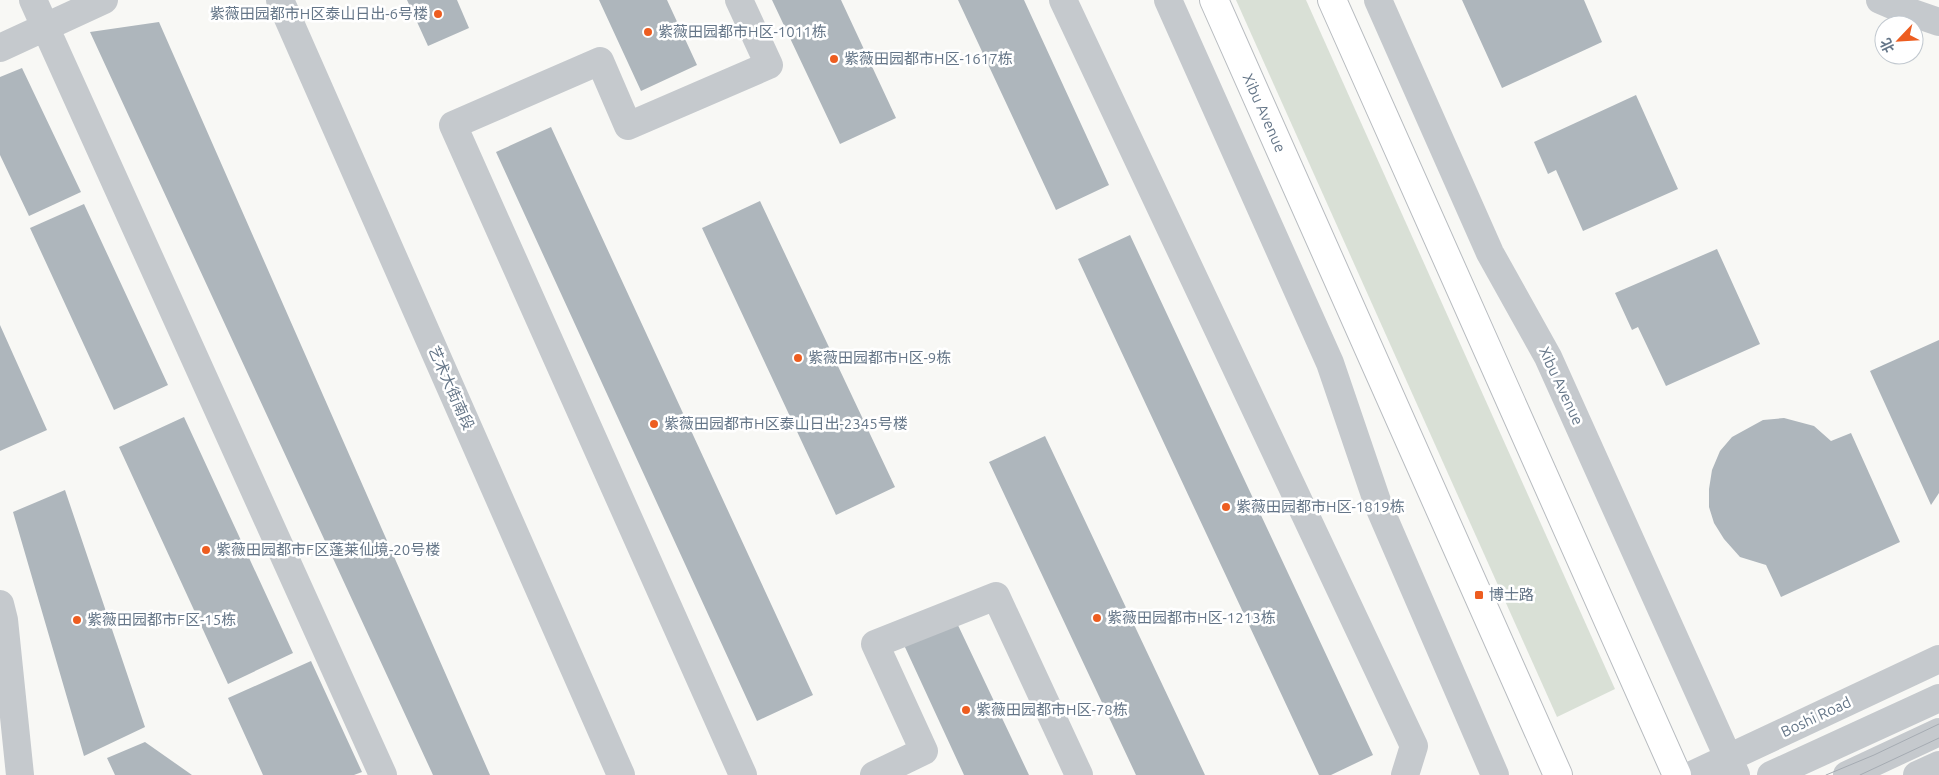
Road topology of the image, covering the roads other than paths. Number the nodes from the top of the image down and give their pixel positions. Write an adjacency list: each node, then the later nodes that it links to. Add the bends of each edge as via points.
1 (33, 0): 12 (street)
2 (104, 0): 12 (street)
3 (280, 0): 24 (street, 艺术大街南段)
4 (739, 0): 25 (street, via 769,64 628,126 600,61 453,125)
5 (1063, 0): 28 (street, via 1414,746)
6 (1168, 0): 29 (street, via 1330,363 1379,507)
7 (1214, 0): 30 (main road, Xibu Avenue)
8 (1332, 0): 31 (main road)
9 (1378, 0): 20 (street, Xibu Avenue, via 1490,253 1548,357)
10 (1880, 0): 11 (street)
11 (1939, 22)
12 (45, 26): 13 (street); 23 (street)
13 (0, 48)
14 (0, 604): 22 (street)
15 (1939, 659): 20 (street, Boshi Road)
16 (1939, 698): 33 (street)
17 (1939, 732): 34 (street)
18 (1939, 765): 35 (street)
19 (0, 766): 21 (street)
20 (1732, 767): 32 (street, Boshi Road)
21 (13, 775)
22 (20, 775)
23 (383, 775)
24 (622, 775)
25 (743, 775)
26 (874, 775): 27 (street, via 924,750 876,644 996,596)
27 (1079, 775)
28 (1405, 775)
29 (1495, 775)
30 (1558, 775)
31 (1677, 775)
32 (1692, 775)
33 (1771, 775)
34 (1847, 775)
35 (1917, 775)

